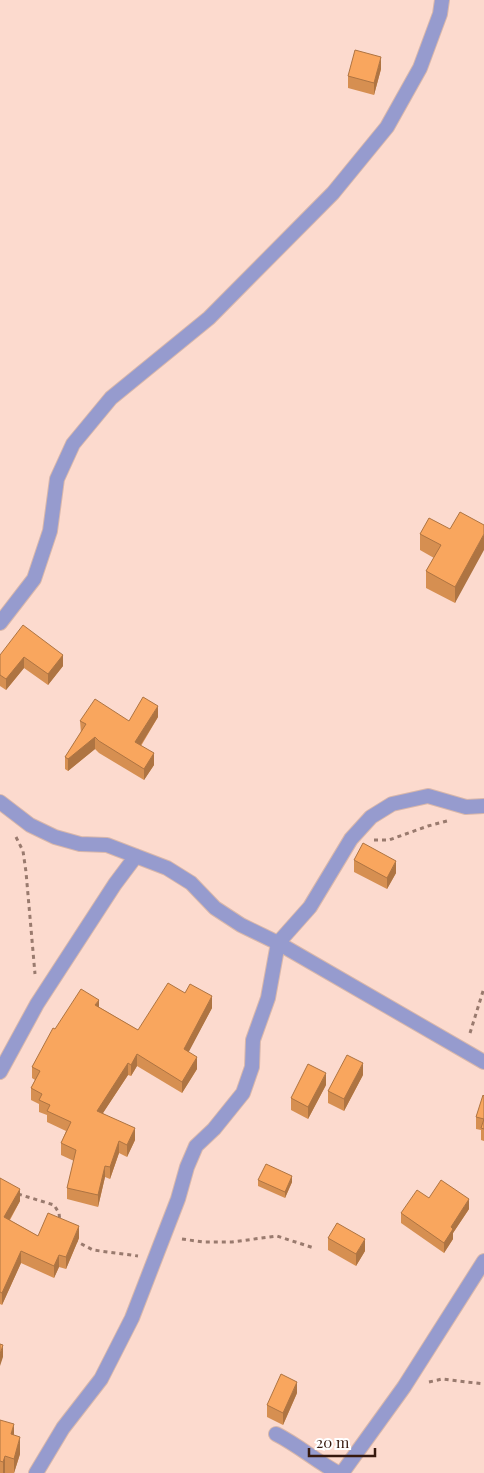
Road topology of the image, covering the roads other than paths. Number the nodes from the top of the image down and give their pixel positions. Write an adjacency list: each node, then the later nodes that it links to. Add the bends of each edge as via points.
1 (442, 0): 2 (street, via 420,68 387,127 333,193 209,318 111,398 73,444 57,479 50,531 34,579)
2 (0, 623)
3 (0, 802): 5 (street, via 30,825 55,837 80,844 107,845)
4 (484, 806): 6 (street, via 466,807 428,796 392,804 371,818 351,838 310,907)
5 (136, 856): 6 (street, via 167,868 191,883 215,908 240,925); 8 (street, via 37,1004)
6 (278, 943): 7 (street); 11 (street, via 268,998 253,1040 252,1066 243,1093 196,1146 132,1318 101,1379 63,1428)
7 (484, 1062)
8 (0, 1072)
9 (484, 1261): 13 (street, via 404,1387)
10 (276, 1434): 12 (street)
11 (36, 1473)
12 (338, 1473)
13 (342, 1473)

